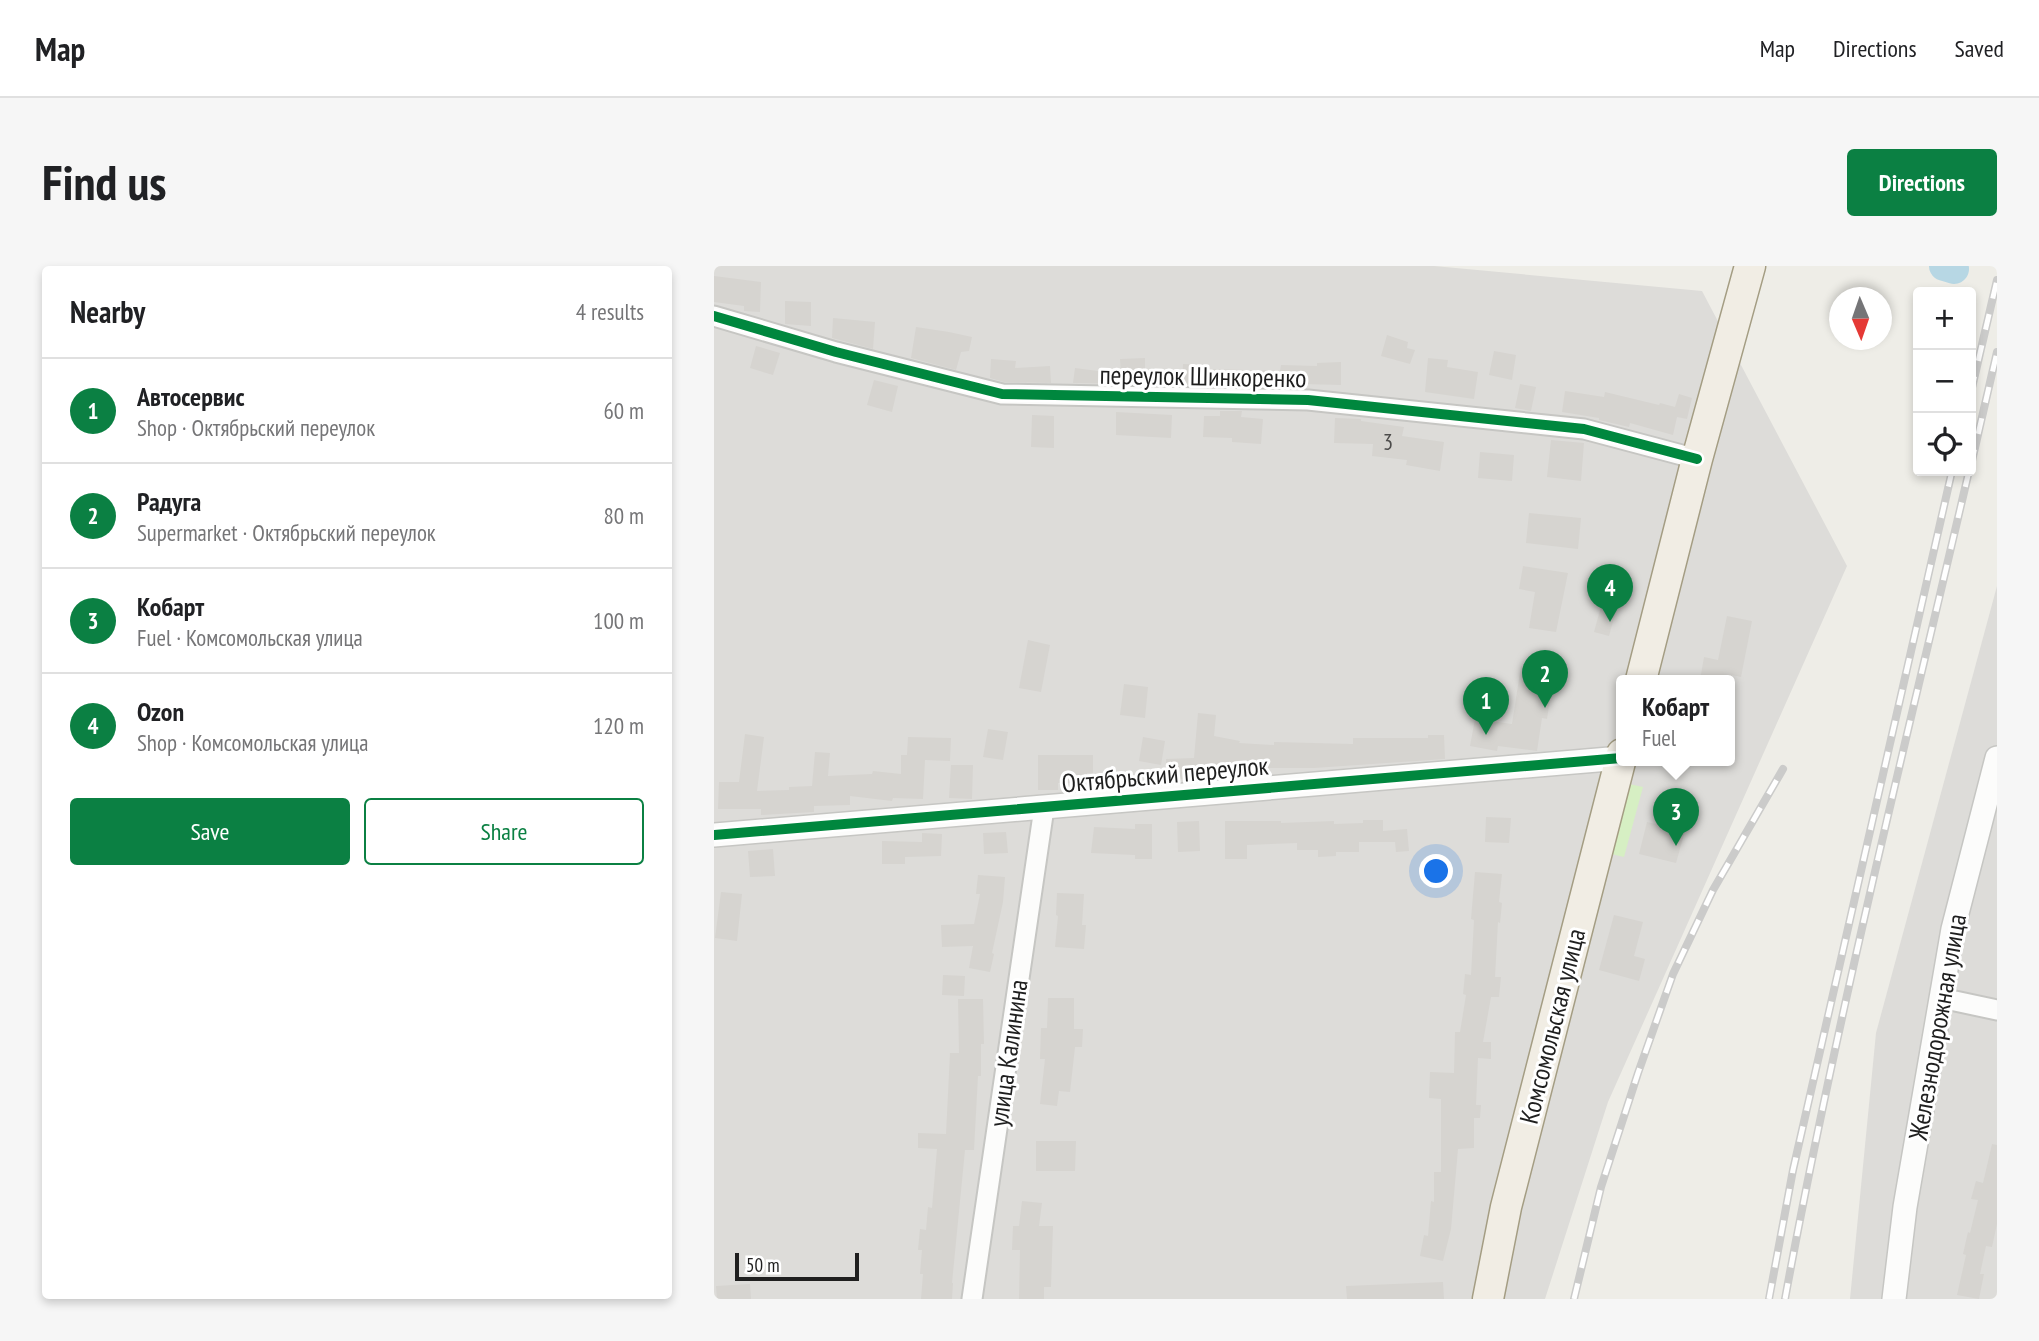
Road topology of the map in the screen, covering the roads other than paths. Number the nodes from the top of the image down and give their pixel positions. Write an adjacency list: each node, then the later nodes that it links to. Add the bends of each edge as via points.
1 (1750, 266): 3 (main road)
2 (714, 316): 3 (street, переулок Шинкоренко, via 1002,394 1321,402 1584,429)
3 (1697, 459): 4 (main road)
4 (1642, 675)
5 (1616, 756): 8 (street, Октябрьский переулок)
6 (1997, 758): 10 (street, Железнодорожная улица)
7 (1618, 766): 13 (main road, Комсомольская улица, via 1506,1207)
8 (1044, 808): 9 (street, Октябрьский переулок); 12 (street, улица Калинина)
9 (714, 835)
10 (1941, 998): 11 (street); 14 (street, Железнодорожная улица)
11 (1997, 1010)
12 (972, 1299)
13 (1488, 1299)
14 (1894, 1299)

